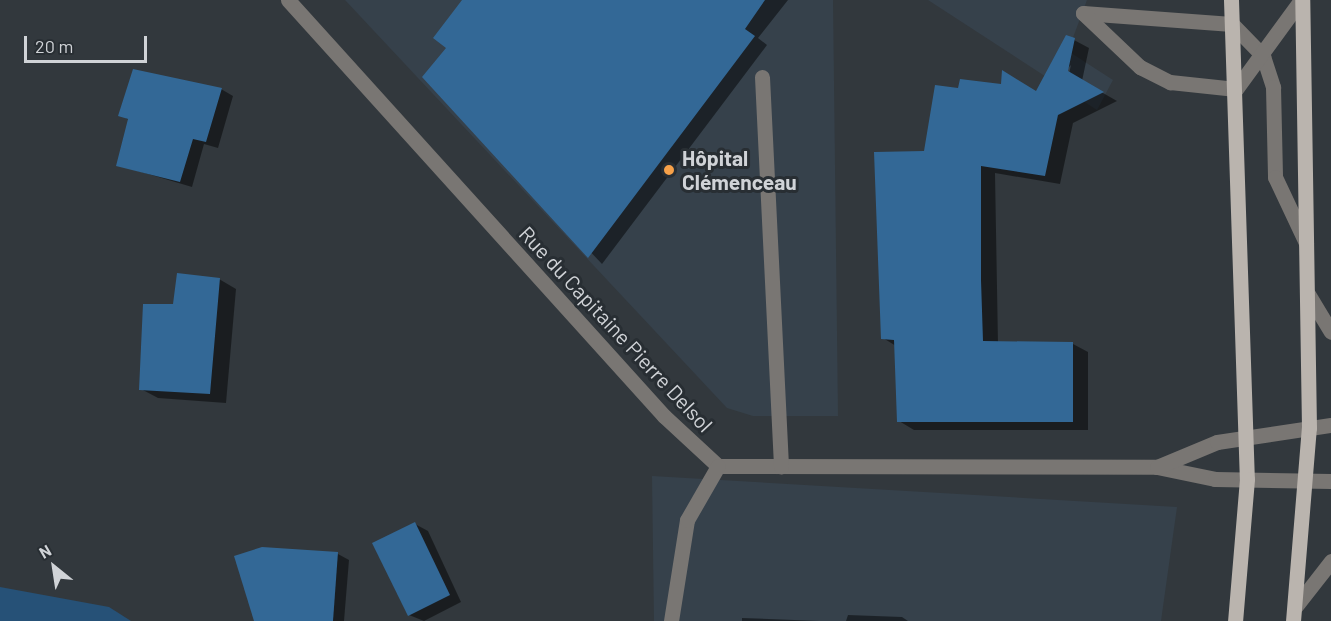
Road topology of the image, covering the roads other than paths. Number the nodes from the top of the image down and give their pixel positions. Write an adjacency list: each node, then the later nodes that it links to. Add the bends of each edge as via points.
1 (288, 0): 14 (street, Rue du Capitaine Pierre Delsol, via 664,416)
2 (1231, 0): 4 (main road)
3 (1301, 0): 5 (street); 8 (main road)
4 (1232, 24): 5 (street); 7 (main road); 7 (street, via 1083,14 1140,67 1170,82)
5 (1263, 56): 7 (street); 8 (street, via 1273,87 1275,177)
6 (762, 77): 15 (street)
7 (1236, 89): 13 (main road)
8 (1308, 246): 9 (main road)
9 (1308, 294): 10 (street); 12 (main road)
10 (1331, 332)
11 (1331, 425): 12 (street)
12 (1309, 428): 13 (street); 18 (main road)
13 (1246, 436): 16 (street); 17 (main road)
14 (718, 466): 15 (street); 22 (street, via 687,520)
15 (781, 467): 16 (street)
16 (1157, 467): 17 (street)
17 (1247, 479): 18 (street); 23 (main road)
18 (1306, 481): 19 (street); 21 (main road)
19 (1331, 481)
20 (1331, 561): 21 (street)
21 (1295, 614)
22 (671, 621)
23 (1234, 621)

